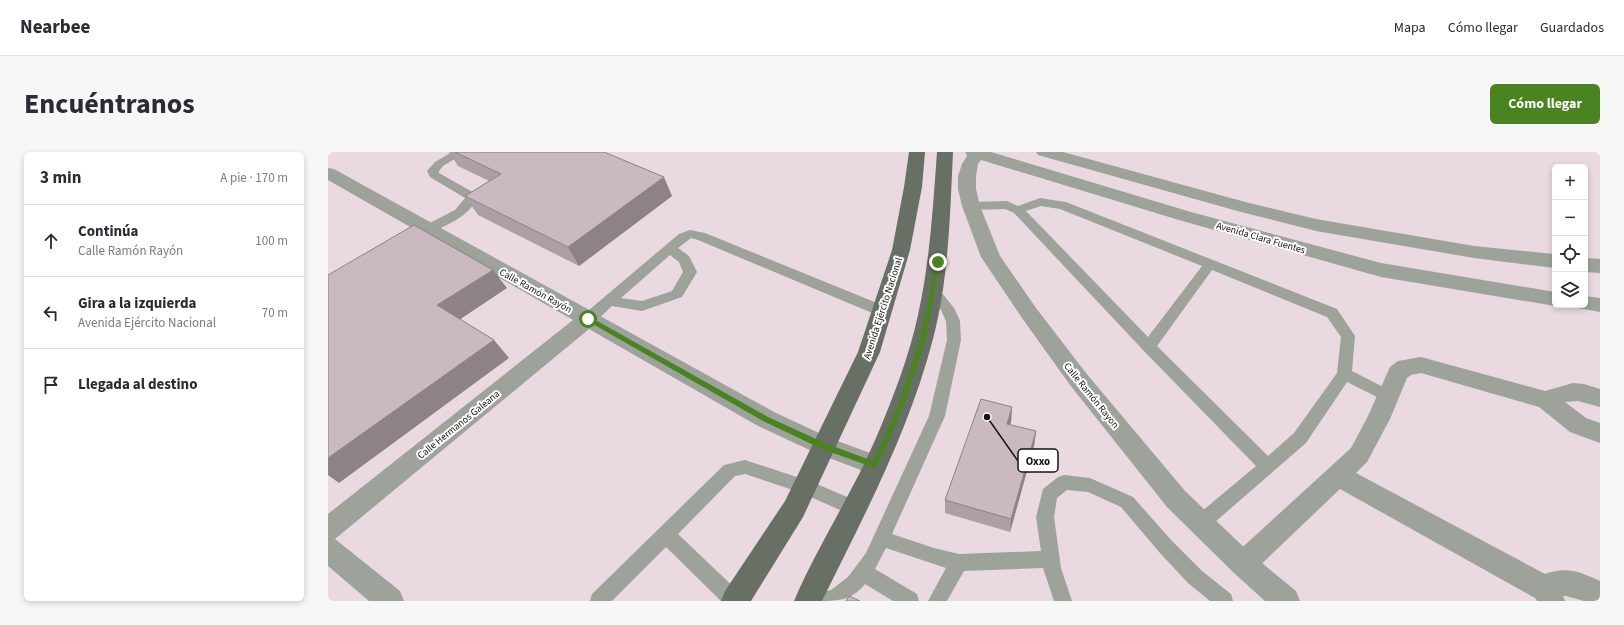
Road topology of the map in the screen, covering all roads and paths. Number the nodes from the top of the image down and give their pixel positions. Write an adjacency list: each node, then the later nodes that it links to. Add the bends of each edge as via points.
1 (460, 152): 9 (lane, via 439,164 433,171 434,175 472,197 469,204 456,214)
2 (917, 152): 21 (main road, Avenida Ejército Nacional, via 901,250)
3 (945, 152): 16 (main road, via 938,262)
4 (1044, 152): 12 (street, via 1316,225 1474,252)
5 (976, 153): 7 (street, Calle Ramón Rayon, via 967,176); 17 (street, Avenida Clara Fuentes, via 1381,270)
6 (328, 173): 9 (street, Calle Ramón Rayón)
7 (971, 206): 8 (lane, via 1007,205); 35 (street, Calle Ramón Rayon, via 991,257 1042,332 1176,499)
8 (1018, 210): 13 (lane, via 1040,202 1062,205); 23 (lane)
9 (428, 229): 10 (street); 22 (street, Calle Ramón Rayón)
10 (408, 241)
11 (670, 248): 18 (lane); 18 (lane, via 684,259 690,272 677,294 642,306); 21 (lane, via 687,235 700,236)
12 (1552, 261)
13 (1210, 264): 23 (lane); 24 (lane, via 1332,313 1348,336)
14 (1588, 265): 15 (street)
15 (1600, 266)
16 (933, 291): 30 (main road, via 923,338 904,398); 38 (lane, via 947,308 953,321 954,340 948,370 937,416)
17 (1552, 299)
18 (609, 301): 22 (lane)
19 (1588, 303): 20 (street)
20 (1600, 305)
21 (882, 311): 29 (main road, Avenida Ejército Nacional, via 869,352)
22 (588, 319): 29 (street, Calle Ramón Rayón, via 766,419); 36 (street, Calle Hermanos Galeana)
23 (1149, 347): 31 (lane)
24 (1344, 374): 25 (lane); 31 (lane, via 1300,438)
25 (1388, 396): 27 (street, via 1402,369 1421,365); 32 (street, via 1359,455)
26 (1600, 398): 27 (street, via 1573,391)
27 (1546, 400): 28 (street, via 1578,425)
28 (1600, 434)
29 (824, 446): 30 (street, Calle Ramón Rayón); 33 (main road, Avenida Ejército Nacional)
30 (875, 465): 34 (main road)
31 (1268, 466): 35 (lane)
32 (1337, 475): 42 (street); 45 (street)
33 (806, 487): 34 (lane); 37 (lane, via 745,467 730,470); 48 (main road, Avenida Ejército Nacional)
34 (853, 508): 49 (main road)
35 (1202, 523): 42 (street, Calle Ramón Rayon)
36 (328, 530)
37 (665, 534): 47 (lane); 48 (lane)
38 (882, 538): 41 (lane, via 934,557); 43 (lane, via 872,559)
39 (328, 548): 46 (street)
40 (1051, 559): 41 (lane); 53 (lane); 54 (lane, via 1045,517 1049,494 1064,482 1090,486 1127,502 1195,577)
41 (959, 563): 52 (lane)
42 (1244, 564): 55 (street, Calle Ramón Rayon)
43 (862, 572): 50 (lane, via 854,583 836,598); 51 (lane)
44 (1600, 594): 45 (street, via 1566,582 1552,584)
45 (1548, 595)
46 (390, 601)
47 (600, 601)
48 (734, 601)
49 (808, 601)
50 (825, 601)
51 (910, 601)
52 (937, 601)
53 (1063, 601)
54 (1224, 601)
55 (1286, 601)

